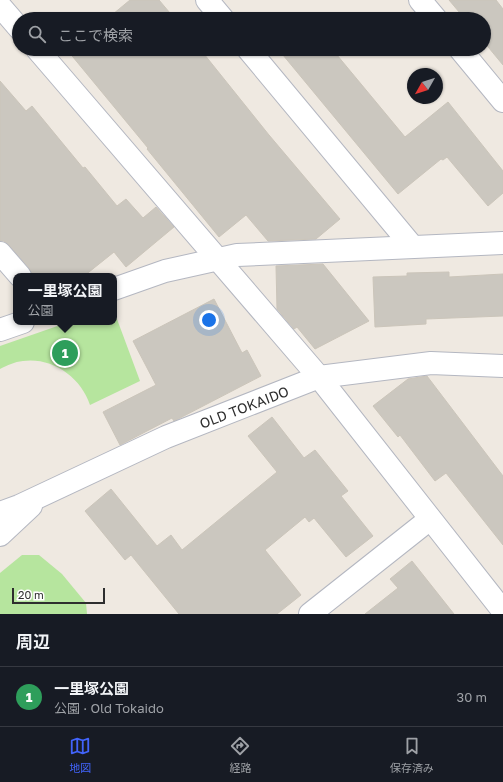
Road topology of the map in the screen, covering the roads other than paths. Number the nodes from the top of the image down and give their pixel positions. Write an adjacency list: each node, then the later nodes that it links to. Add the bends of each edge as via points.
1 (207, 0): 4 (street)
2 (420, 0): 5 (street)
3 (0, 6): 6 (street)
4 (217, 12)
5 (430, 12)
6 (12, 20)
7 (43, 56): 14 (street)
8 (254, 56): 12 (street)
9 (466, 56): 10 (street)
10 (503, 101)
11 (503, 243): 12 (street)
12 (412, 246): 14 (street, via 237,255)
13 (0, 252): 15 (street)
14 (219, 259): 16 (street, via 165,271); 20 (street)
15 (18, 273)
16 (117, 288)
17 (14, 325): 18 (street)
18 (0, 330)
19 (503, 366): 20 (street, OLD TOKAIDO, via 431,363)
20 (319, 377): 21 (street, OLD TOKAIDO, via 166,437); 23 (street)
21 (41, 495): 22 (street, OLD TOKAIDO); 24 (street)
22 (0, 513)
23 (430, 519): 25 (street); 26 (street)
24 (0, 535)
25 (503, 611)
26 (310, 614)

